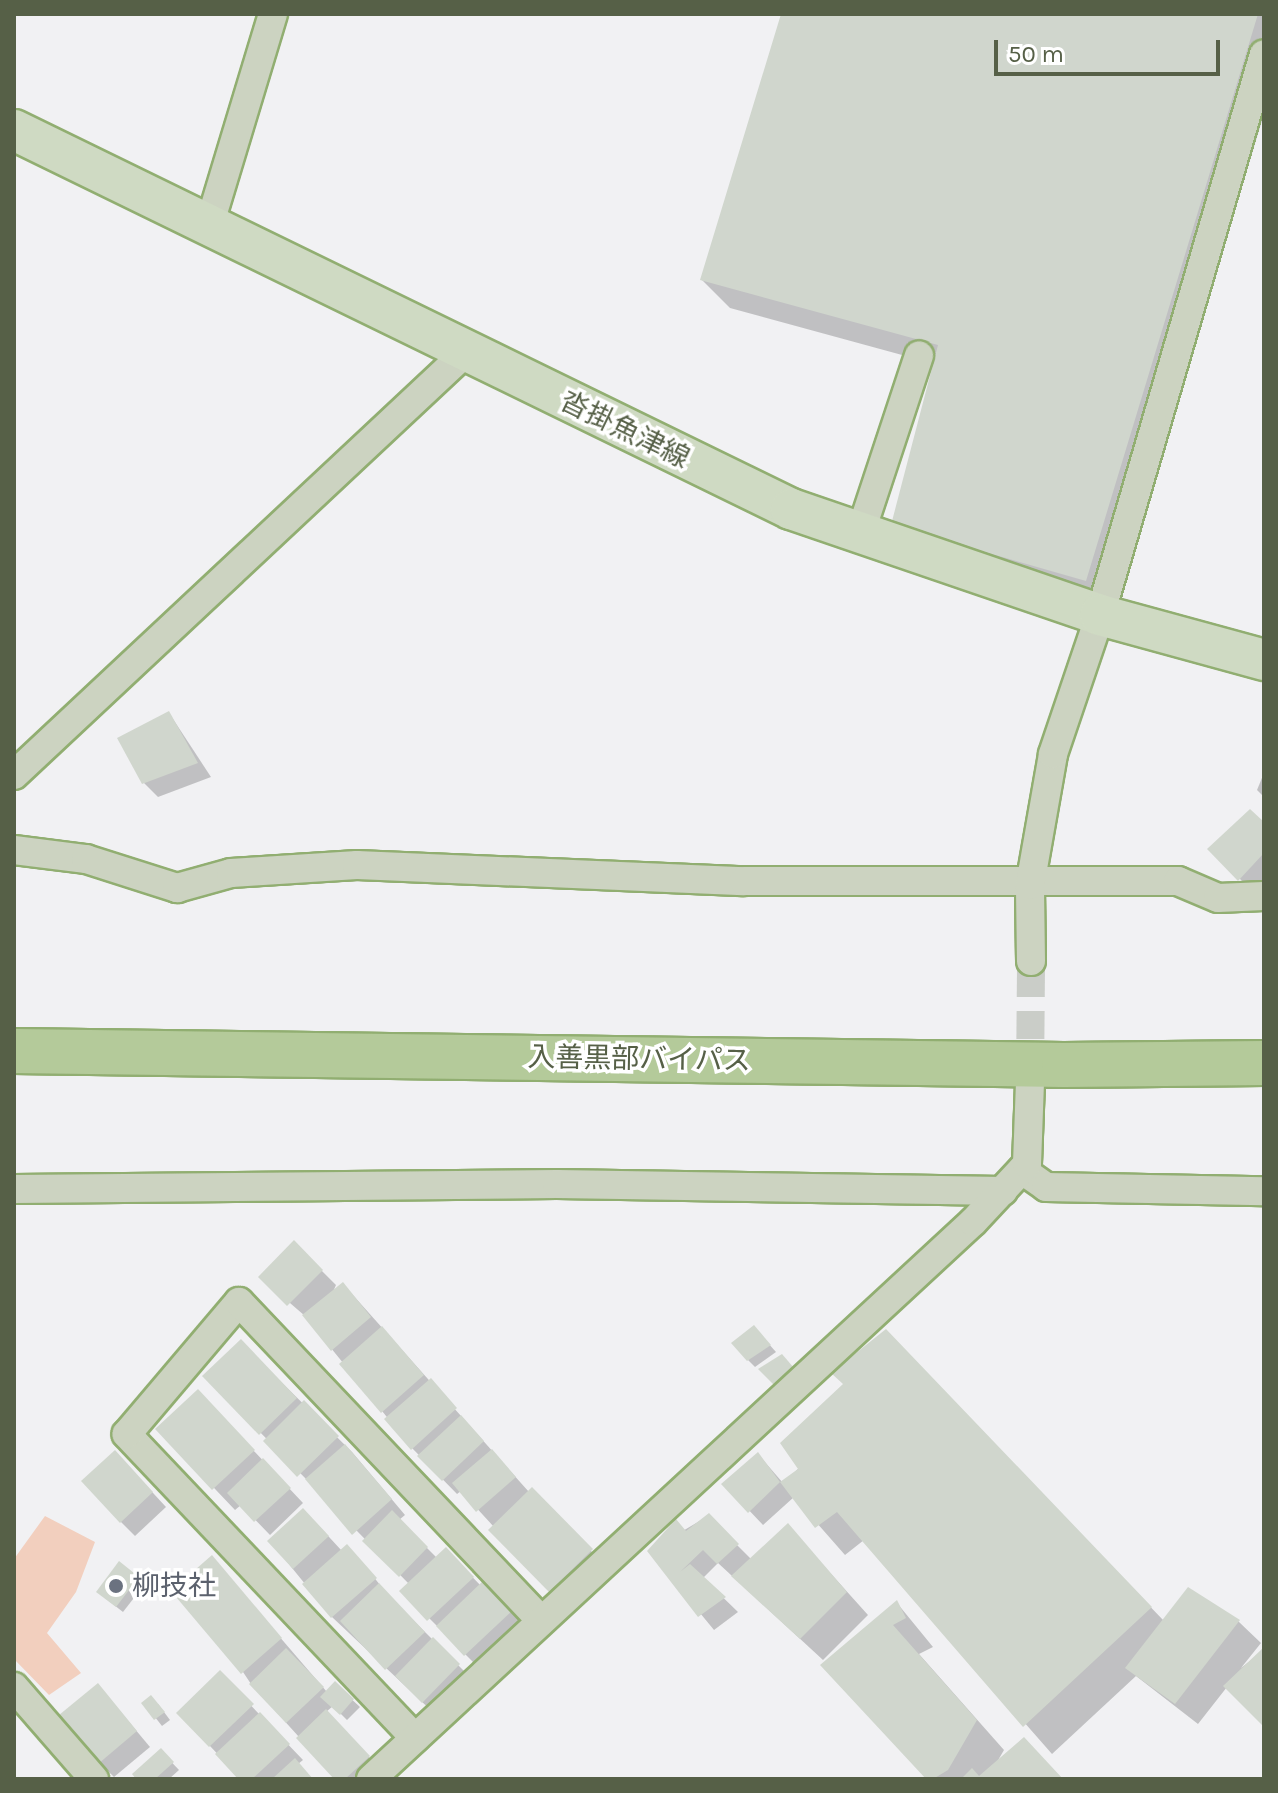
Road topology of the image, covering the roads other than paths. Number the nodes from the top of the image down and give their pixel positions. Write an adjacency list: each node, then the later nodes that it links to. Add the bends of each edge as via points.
1 (273, 14): 4 (street)
2 (1264, 54): 8 (street)
3 (14, 130): 4 (main road, 沓掛魚津線)
4 (209, 226): 5 (main road, 沓掛魚津線)
5 (466, 352): 7 (main road, 沓掛魚津線, via 709,471); 10 (street)
6 (919, 356): 7 (street)
7 (860, 534): 8 (main road, 沓掛魚津線)
8 (1100, 615): 9 (main road, 沓掛魚津線); 12 (street, via 1053,754)
9 (1264, 660)
10 (14, 775)
11 (14, 850): 12 (street, via 86,859 177,888 231,873 357,865 744,881)
12 (1030, 885): 13 (street, via 1178,881 1218,898); 14 (street)
13 (1264, 896)
14 (1031, 961)
15 (14, 1051): 16 (highway, 入善黒部バイパス)
16 (1264, 1063)
17 (1030, 1082): 18 (street, via 1028,1151)
18 (1022, 1170): 20 (street); 21 (street, via 1046,1187)
19 (14, 1189): 20 (street, via 572,1184)
20 (1003, 1191): 22 (street)
21 (1264, 1191)
22 (540, 1619): 24 (street); 24 (street, via 239,1302 127,1434)
23 (14, 1687): 25 (street)
24 (415, 1738): 26 (street)
25 (94, 1779)
26 (371, 1779)

